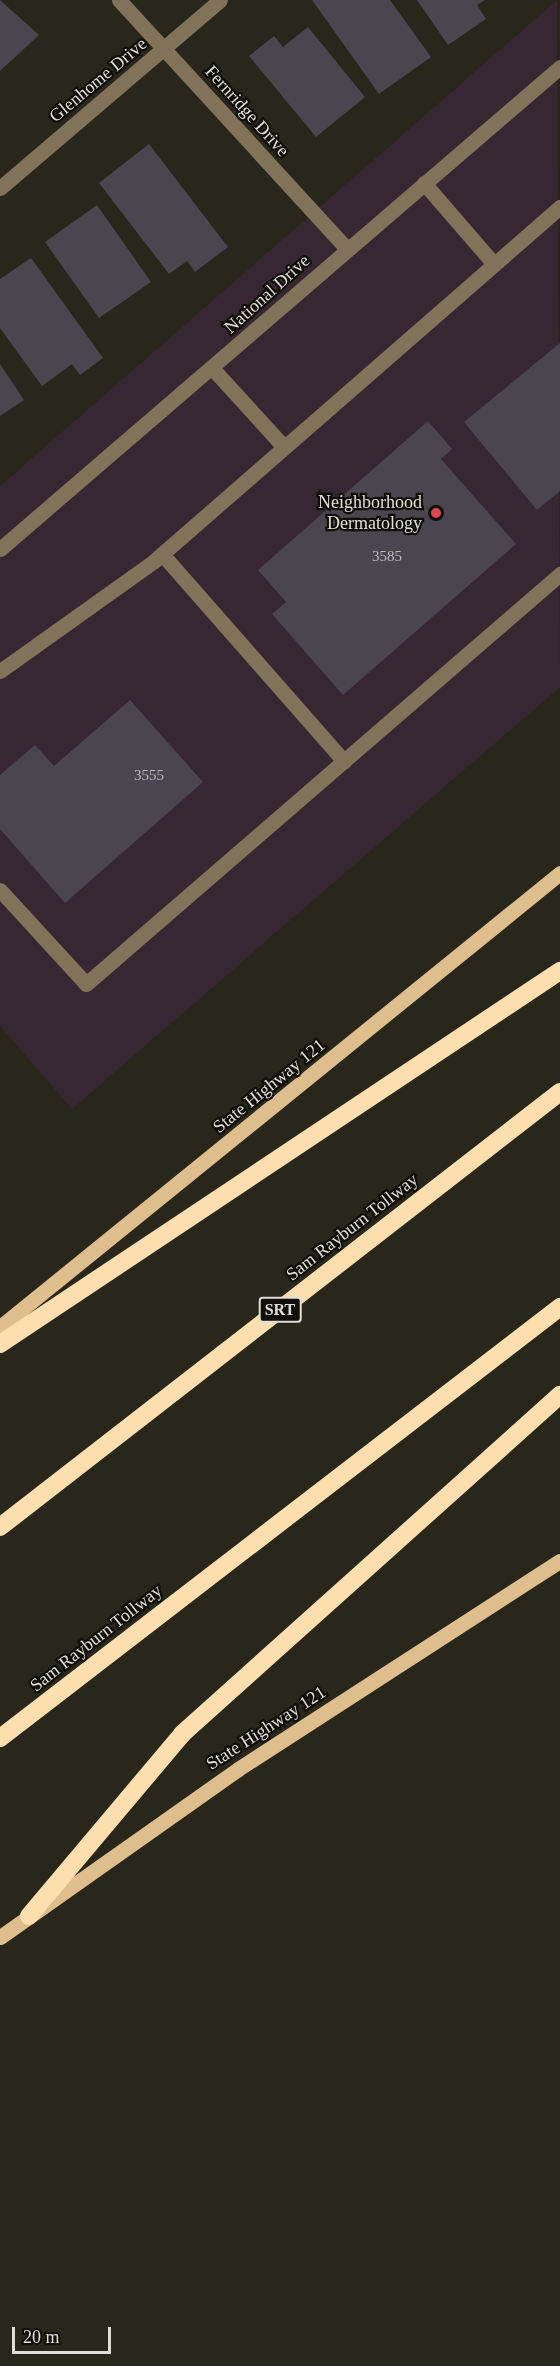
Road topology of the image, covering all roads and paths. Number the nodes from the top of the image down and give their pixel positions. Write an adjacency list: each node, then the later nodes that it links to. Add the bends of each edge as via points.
1 (119, 0): 3 (street, Fernridge Drive)
2 (220, 0): 3 (street, Glenhome Drive)
3 (165, 50): 6 (street, Glenhome Drive); 8 (street, Fernridge Drive)
4 (560, 67): 5 (street, National Drive)
5 (424, 183): 8 (street, National Drive); 9 (street)
6 (0, 188)
7 (560, 207): 9 (street)
8 (347, 249): 10 (street, National Drive)
9 (494, 264): 11 (street)
10 (213, 369): 11 (street); 12 (street, National Drive)
11 (284, 447): 13 (street)
12 (0, 549)
13 (162, 554): 15 (street, via 76,621); 16 (street)
14 (560, 574): 16 (street)
15 (0, 671)
16 (344, 761): 18 (street, via 86,984)
17 (560, 873): 22 (main road, State Highway 121)
18 (0, 890)
19 (560, 971): 23 (highway)
20 (560, 1092): 25 (highway, Sam Rayburn Tollway / SRT)
21 (560, 1306): 27 (highway, Sam Rayburn Tollway)
22 (0, 1327)
23 (0, 1344)
24 (560, 1395): 28 (highway, via 182,1734)
25 (0, 1527)
26 (560, 1561): 28 (main road, State Highway 121, via 238,1769)
27 (0, 1738)
28 (29, 1916): 29 (main road, State Highway 121)
29 (0, 1937)

